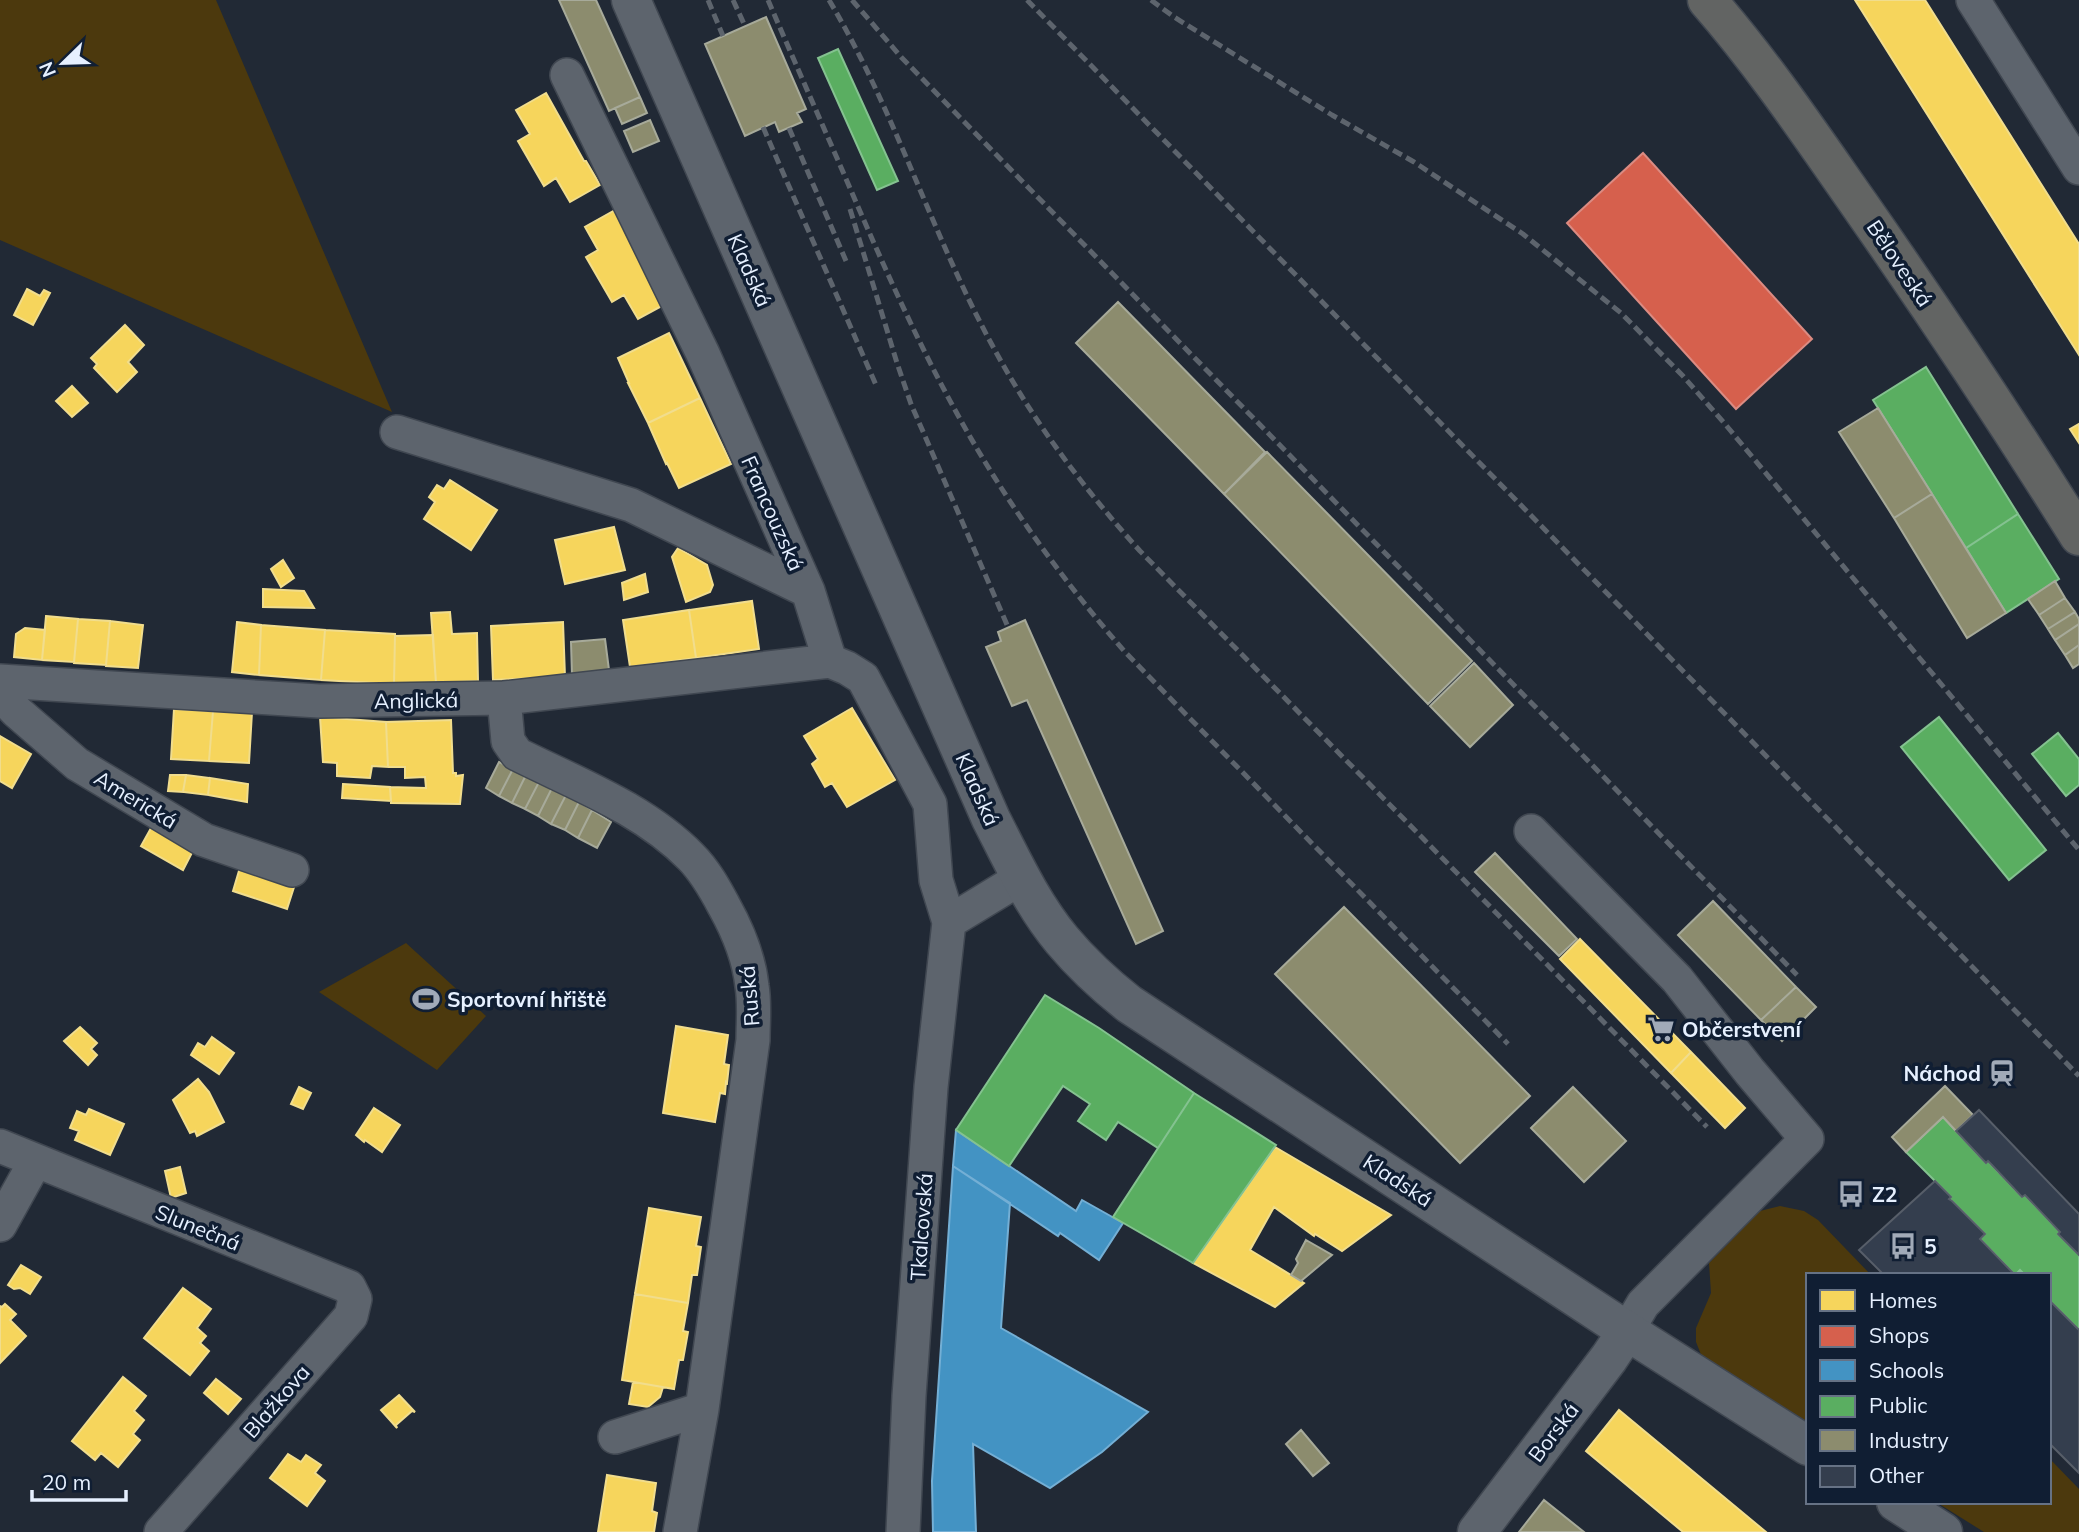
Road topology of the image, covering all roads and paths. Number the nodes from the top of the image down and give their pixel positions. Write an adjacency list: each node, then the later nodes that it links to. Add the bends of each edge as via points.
1 (631, 0): 15 (main road, Kladská)
2 (1707, 0): 7 (main road, Běloveská, via 1777,86 1902,265)
3 (1973, 0): 5 (street)
4 (567, 75): 8 (street, Francouzská, via 703,354)
5 (2079, 168)
6 (397, 432): 8 (street, Francouzská, via 631,505)
7 (2079, 536)
8 (808, 591): 9 (street)
9 (830, 661): 12 (street, Anglická); 16 (street, Tkalcovská, via 863,678 930,804 936,880)
10 (0, 681): 12 (street, Anglická, via 319,701)
11 (0, 694): 14 (street, Americká, via 77,764 100,778 204,840)
12 (504, 698): 22 (street, Ruská, via 508,741 517,754 660,829 693,859 712,885 747,959 753,988 753,1040)
13 (1531, 831): 21 (street, via 1677,979 1807,1139)
14 (292, 870)
15 (1021, 878): 16 (street); 21 (main road, Kladská, via 1062,940 1129,1004)
16 (949, 922): 28 (street, Tkalcovská, via 930,1101)
17 (0, 1146): 18 (street, Slunečná)
18 (35, 1162): 19 (street); 20 (street, Slunečná, via 349,1287)
19 (0, 1225)
20 (355, 1299): 26 (street, Blažkova, via 351,1316)
21 (1635, 1318): 24 (main road, Kladská); 29 (main road, Borská)
22 (702, 1409): 23 (street); 27 (street, Ruská)
23 (615, 1437)
24 (1806, 1445)
25 (1899, 1504): 30 (main road)
26 (161, 1532)
27 (680, 1532)
28 (903, 1532)
29 (1477, 1532)
30 (1943, 1532)

